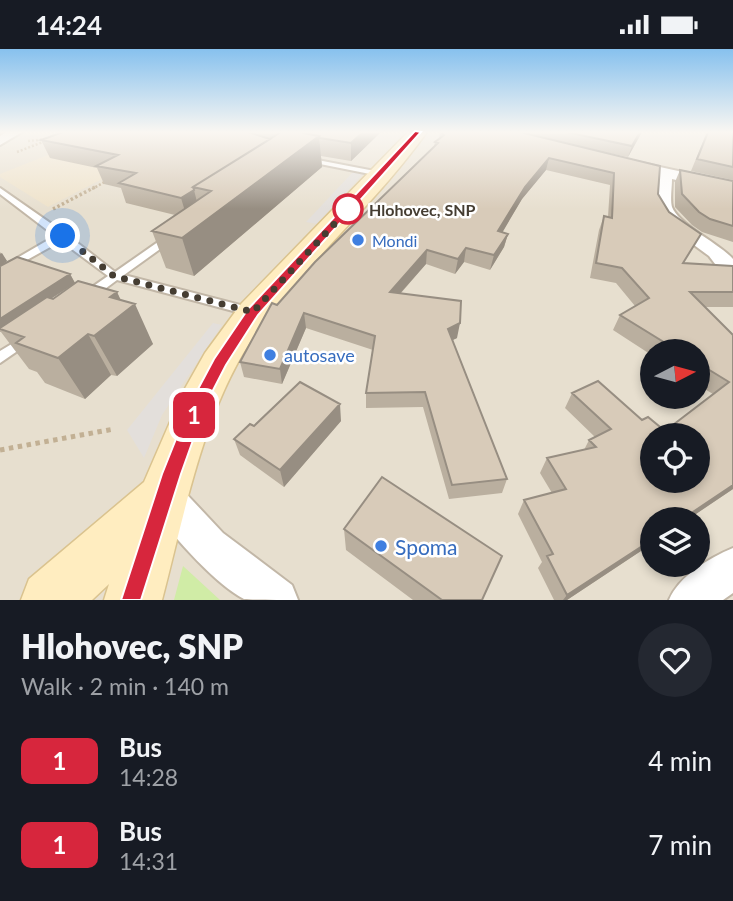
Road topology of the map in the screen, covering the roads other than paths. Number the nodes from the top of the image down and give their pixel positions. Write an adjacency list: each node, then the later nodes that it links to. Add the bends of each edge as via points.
1 (301, 158): 5 (lane)
2 (395, 158): 5 (main road)
3 (612, 161): 4 (street)
4 (665, 172): 6 (street); 11 (street, via 663,206 670,219 716,252)
5 (380, 174): 14 (main road)
6 (733, 187)
7 (0, 190): 9 (lane)
8 (179, 231): 12 (lane)
9 (63, 236): 10 (lane); 12 (lane)
10 (0, 272)
11 (733, 272)
12 (114, 276): 13 (lane); 14 (lane)
13 (73, 306)
14 (253, 312): 17 (main road, via 198,404)
15 (41, 329): 16 (lane)
16 (0, 358)
17 (165, 496): 19 (main road); 20 (main road); 21 (street, via 210,546)
18 (733, 568): 22 (street)
19 (50, 600)
20 (133, 600)
21 (277, 600)
22 (690, 600)

